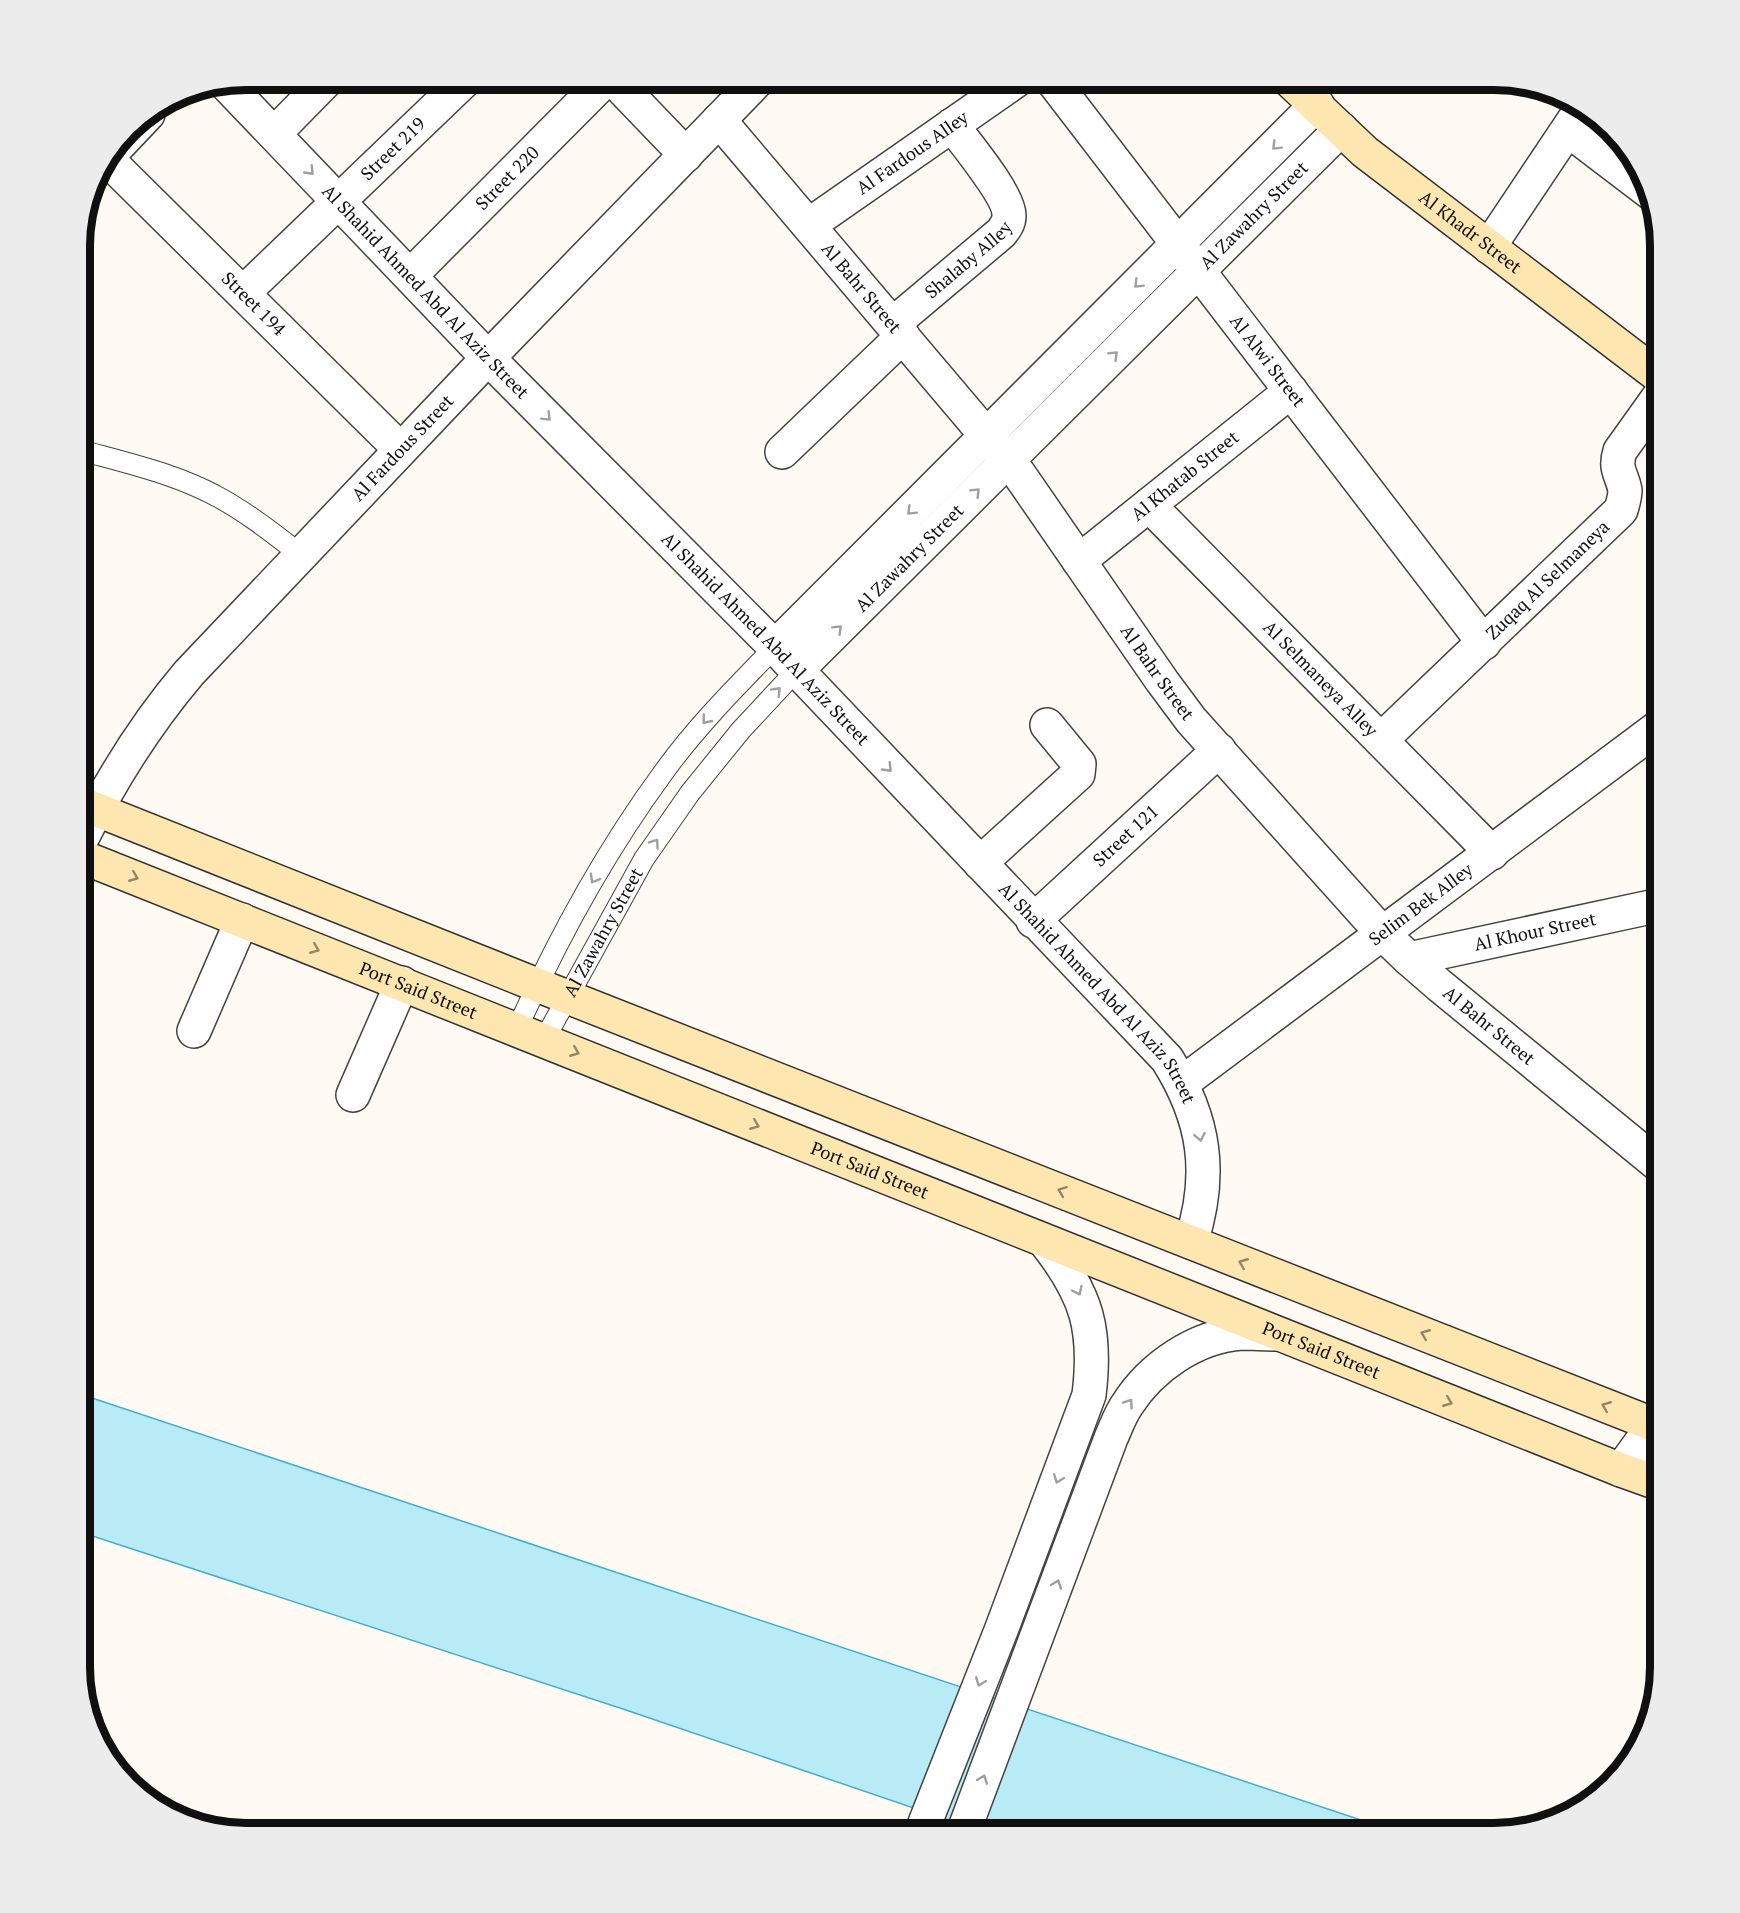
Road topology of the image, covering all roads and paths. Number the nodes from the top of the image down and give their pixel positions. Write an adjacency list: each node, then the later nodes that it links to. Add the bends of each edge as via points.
1 (317, 90): 15 (street)
2 (455, 90): 19 (street, Street 219)
3 (595, 90): 24 (street, Street 220)
4 (624, 90): 16 (street)
5 (748, 90): 12 (street, Al Fardous Street)
6 (1003, 90): 13 (street, Al Fardous Alley)
7 (1060, 90): 21 (street, Al Alwi Street)
8 (1300, 90): 10 (main road, Al Khadr Street)
9 (232, 91): 15 (street, Al Shahid Ahmed Abd Al Aziz Street)
10 (1317, 105): 14 (main road, Al Khadr Street); 21 (street, Al Zawahry Street, one-way to 21)
11 (1575, 119): 18 (street); 22 (street)
12 (719, 120): 16 (street, Al Fardous Street); 20 (street, Al Bahr Street)
13 (952, 125): 20 (street, Al Fardous Alley); 26 (street, Shalaby Alley, via 1005,200 1008,222)
14 (1341, 129): 22 (main road, Al Khadr Street, via 1365,152); 23 (street, Al Zawahry Street)
15 (274, 134): 19 (street, Al Shahid Ahmed Abd Al Aziz Street, one-way to 19)
16 (686, 155): 27 (street, Al Fardous Street)
17 (113, 165): 25 (street, Street 194)
18 (1633, 175)
19 (338, 201): 24 (street, Al Shahid Ahmed Abd Al Aziz Street); 25 (street, Street 219)
20 (809, 225): 26 (street, Al Bahr Street)
21 (1178, 244): 23 (street, Al Alwi Street); 31 (street, Al Zawahry Street, one-way to 31)
22 (1489, 247): 28 (main road, Al Khadr Street)
23 (1199, 270): 29 (street, Al Alwi Street); 35 (street, Al Zawahry Street, one-way to 23)
24 (410, 276): 27 (street, Al Shahid Ahmed Abd Al Aziz Street)
25 (243, 293): 32 (street, Street 194)
26 (898, 330): 31 (street, Al Bahr Street); 33 (street)
27 (488, 358): 32 (street, Al Fardous Street); 40 (street, Al Shahid Ahmed Abd Al Aziz Street, one-way to 40)
28 (1650, 368)
29 (1292, 391): 36 (street, Al Khatab Street); 39 (street, Al Alwi Street)
30 (1650, 409): 39 (street, Zuqaq Al Selmaneya, via 1617,461 1624,489 1621,510)
31 (986, 436): 35 (street, Al Bahr Street); 40 (street, Al Zawahry Street, one-way to 40)
32 (400, 449): 37 (street, Al Fardous Street)
33 (782, 452)
34 (90, 453): 37 (lane, via 164,474 220,498)
35 (1008, 460): 38 (street, Al Bahr Street); 40 (street, Al Zawahry Street, one-way to 35)
36 (1149, 505): 38 (street, Al Khatab Street); 43 (street, Al Selmaneya Alley)
37 (300, 554): 45 (street, Al Fardous Street, via 162,705)
38 (1079, 561): 44 (street, Al Bahr Street, via 1162,681)
39 (1484, 642): 43 (street, Zuqaq Al Selmaneya)
40 (786, 659): 49 (street, Al Shahid Ahmed Abd Al Aziz Street, one-way to 49); 56 (lane, Al Zawahry Street, one-way to 56, via 717,707 664,771 617,840); 57 (lane, Al Zawahry Street, one-way to 40, via 644,859 741,730)
41 (1047, 725): 49 (street, via 1079,764 1078,774)
42 (1650, 734): 47 (street, Selim Bek Alley)
43 (1381, 740): 47 (street, Al Selmaneya Alley)
44 (1219, 750): 52 (street, Street 121); 53 (street, Al Bahr Street)
45 (90, 803)
46 (90, 807): 56 (main road)
47 (1492, 853): 53 (street, Selim Bek Alley)
48 (90, 860): 51 (main road, Port Said Street, one-way to 51)
49 (980, 863): 52 (street, Al Shahid Ahmed Abd Al Aziz Street)
50 (1650, 907): 54 (street, Al Khour Street)
51 (242, 920): 55 (main road, Port Said Street, one-way to 55); 58 (street)
52 (1033, 921): 60 (street, Al Shahid Ahmed Abd Al Aziz Street, via 1167,1059)
53 (1383, 934): 54 (street, Al Bahr Street); 60 (street, Selim Bek Alley)
54 (1409, 959): 62 (street, Al Bahr Street)
55 (402, 983): 59 (main road, Port Said Street); 61 (street)
56 (537, 985): 57 (main road); 59 (lane, Al Zawahry Street)
57 (567, 997): 59 (lane, Al Zawahry Street); 63 (main road, one-way to 57)
58 (194, 1031)
59 (531, 1035): 64 (main road, Port Said Street, one-way to 64)
60 (1182, 1083): 63 (street, Al Shahid Ahmed Abd Al Aziz Street, one-way to 63, via 1203,1150 1203,1196)
61 (353, 1095)
62 (1650, 1158)
63 (1191, 1242): 66 (main road, one-way to 63)
64 (1046, 1243): 65 (main road, Port Said Street); 70 (street, one-way to 70, via 1067,1268 1081,1298 1090,1330 1089,1395)
65 (1275, 1334): 68 (main road, Port Said Street, one-way to 68); 71 (street, one-way to 65, via 1126,1405 1148,1378 1175,1356 1207,1341 1240,1333)
66 (1650, 1420)
67 (1650, 1433): 68 (street)
68 (1622, 1470): 69 (main road, Port Said Street)
69 (1650, 1480)
70 (925, 1823)
71 (967, 1823)

